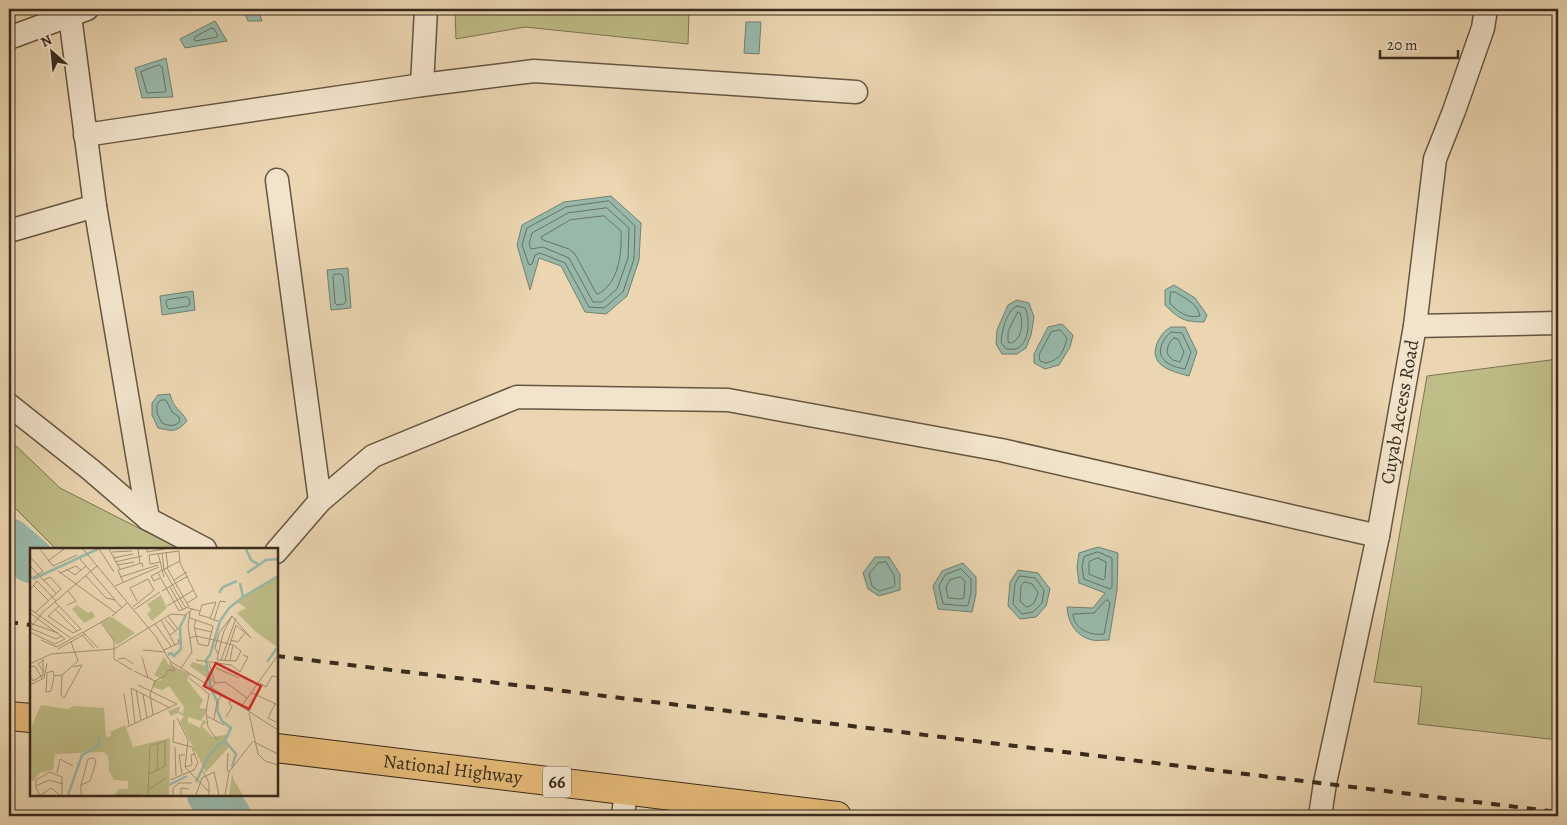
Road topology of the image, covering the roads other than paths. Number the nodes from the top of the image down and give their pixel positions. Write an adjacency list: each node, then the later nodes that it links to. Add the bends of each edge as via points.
1 (426, 9): 5 (street)
2 (1486, 9): 12 (street, Cuyab Access Road, via 1483,28 1435,159)
3 (79, 13): 4 (street); 7 (street)
4 (9, 38)
5 (422, 85): 6 (street, via 534,71); 7 (street)
6 (856, 92)
7 (85, 135): 9 (street)
8 (277, 180): 14 (street)
9 (95, 206): 10 (street); 15 (street)
10 (9, 231)
11 (1558, 323): 12 (street)
12 (1415, 326): 16 (street, Cuyab Access Road)
13 (9, 404): 15 (street)
14 (320, 501): 16 (street, via 372,456 517,397 728,400 1002,450); 18 (street)
15 (148, 519): 17 (street)
16 (1378, 536): 24 (street, Cuyab Access Road)
17 (203, 548)
18 (278, 550)
19 (9, 716): 20 (main road)
20 (30, 718)
21 (278, 748): 22 (main road, National Highway / 66)
22 (625, 804): 23 (main road, National Highway / 66)
23 (837, 816)
24 (1320, 816)

